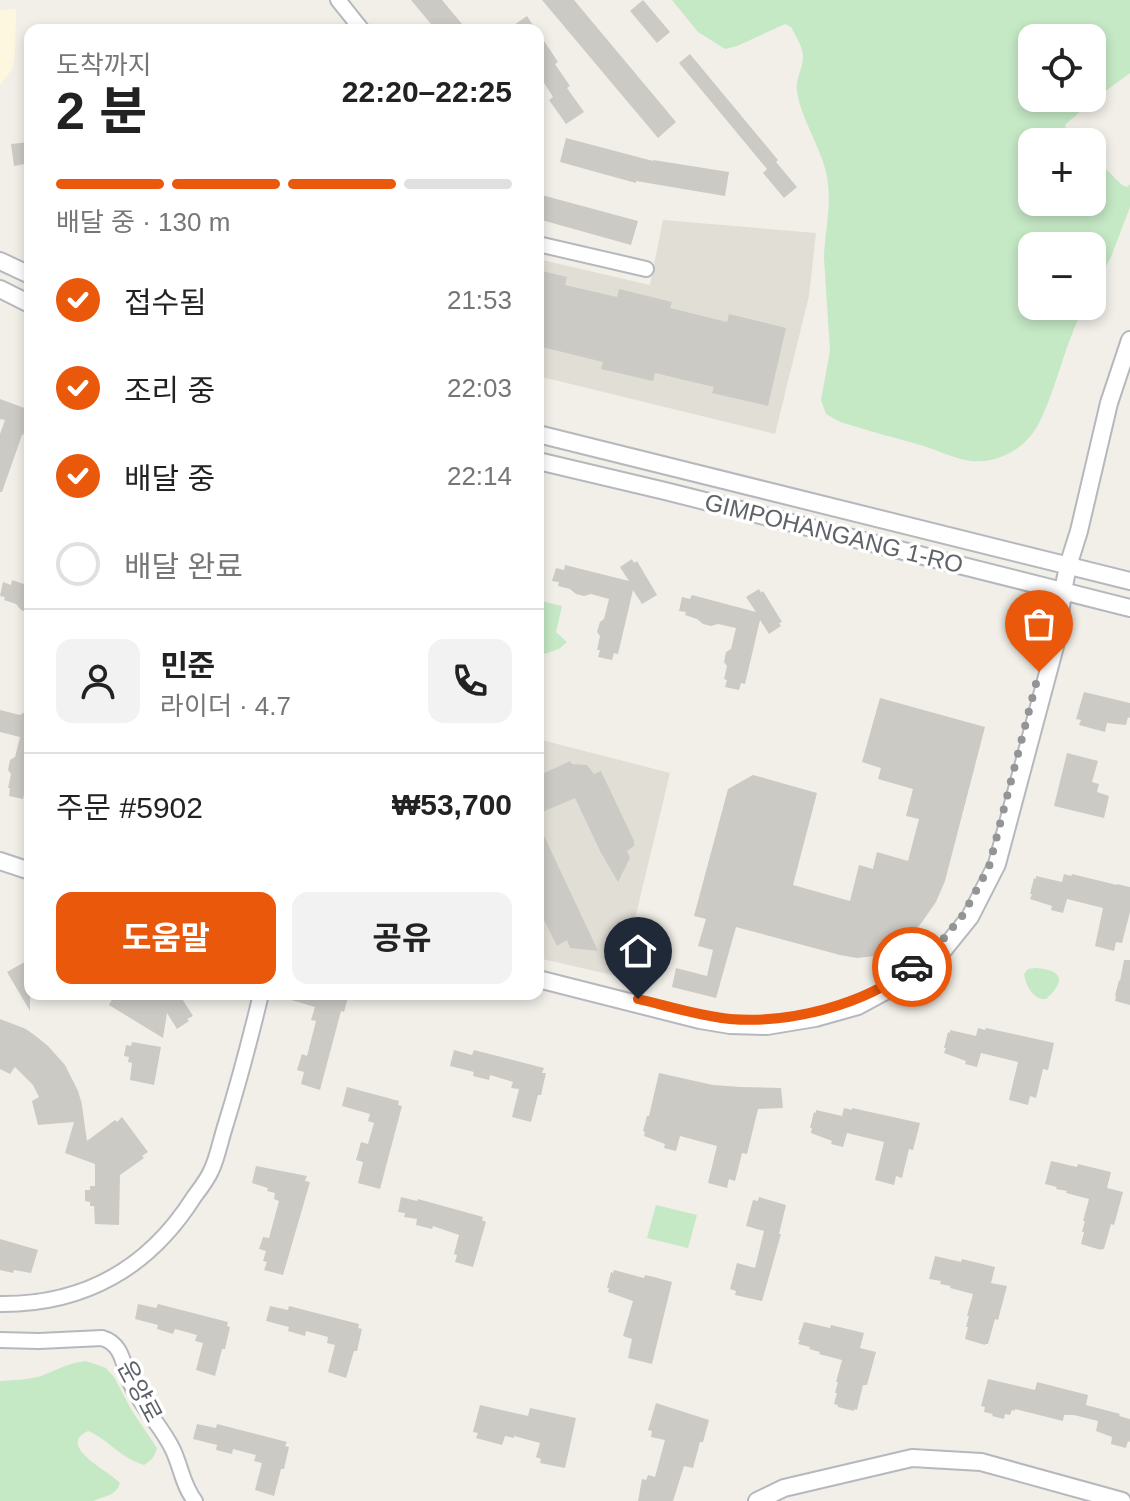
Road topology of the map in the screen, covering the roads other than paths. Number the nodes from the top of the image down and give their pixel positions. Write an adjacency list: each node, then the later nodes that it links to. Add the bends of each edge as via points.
1 (338, 0): 2 (street)
2 (357, 24)
3 (544, 245): 5 (street)
4 (0, 261): 6 (street)
5 (646, 269)
6 (24, 272)
7 (0, 289): 8 (street)
8 (24, 301)
9 (1130, 340): 12 (street)
10 (544, 436): 12 (street, GIMPOHANGANG 1-RO)
11 (544, 462): 14 (street, GIMPOHANGANG 1-RO)
12 (1068, 566): 13 (street, GIMPOHANGANG 1-RO); 14 (street)
13 (1130, 581)
14 (1063, 591): 15 (street, GIMPOHANGANG 1-RO); 18 (street, via 989,867 963,915 935,949 905,973 858,999 766,1019 704,1014); 19 (street, via 1057,639 997,864 970,917 941,953 908,979 858,1006 767,1026 700,1020)
15 (1130, 608)
16 (0, 861): 17 (street)
17 (24, 869)
18 (544, 974)
19 (544, 981)
20 (260, 1000): 21 (street, via 211,1171 171,1231 104,1283 51,1299)
21 (0, 1304)
22 (0, 1340): 23 (street, 운양로, via 110,1340 138,1398 172,1448)
23 (195, 1501)
24 (757, 1501): 25 (street, via 784,1488 912,1458 981,1462)
25 (1122, 1501)

